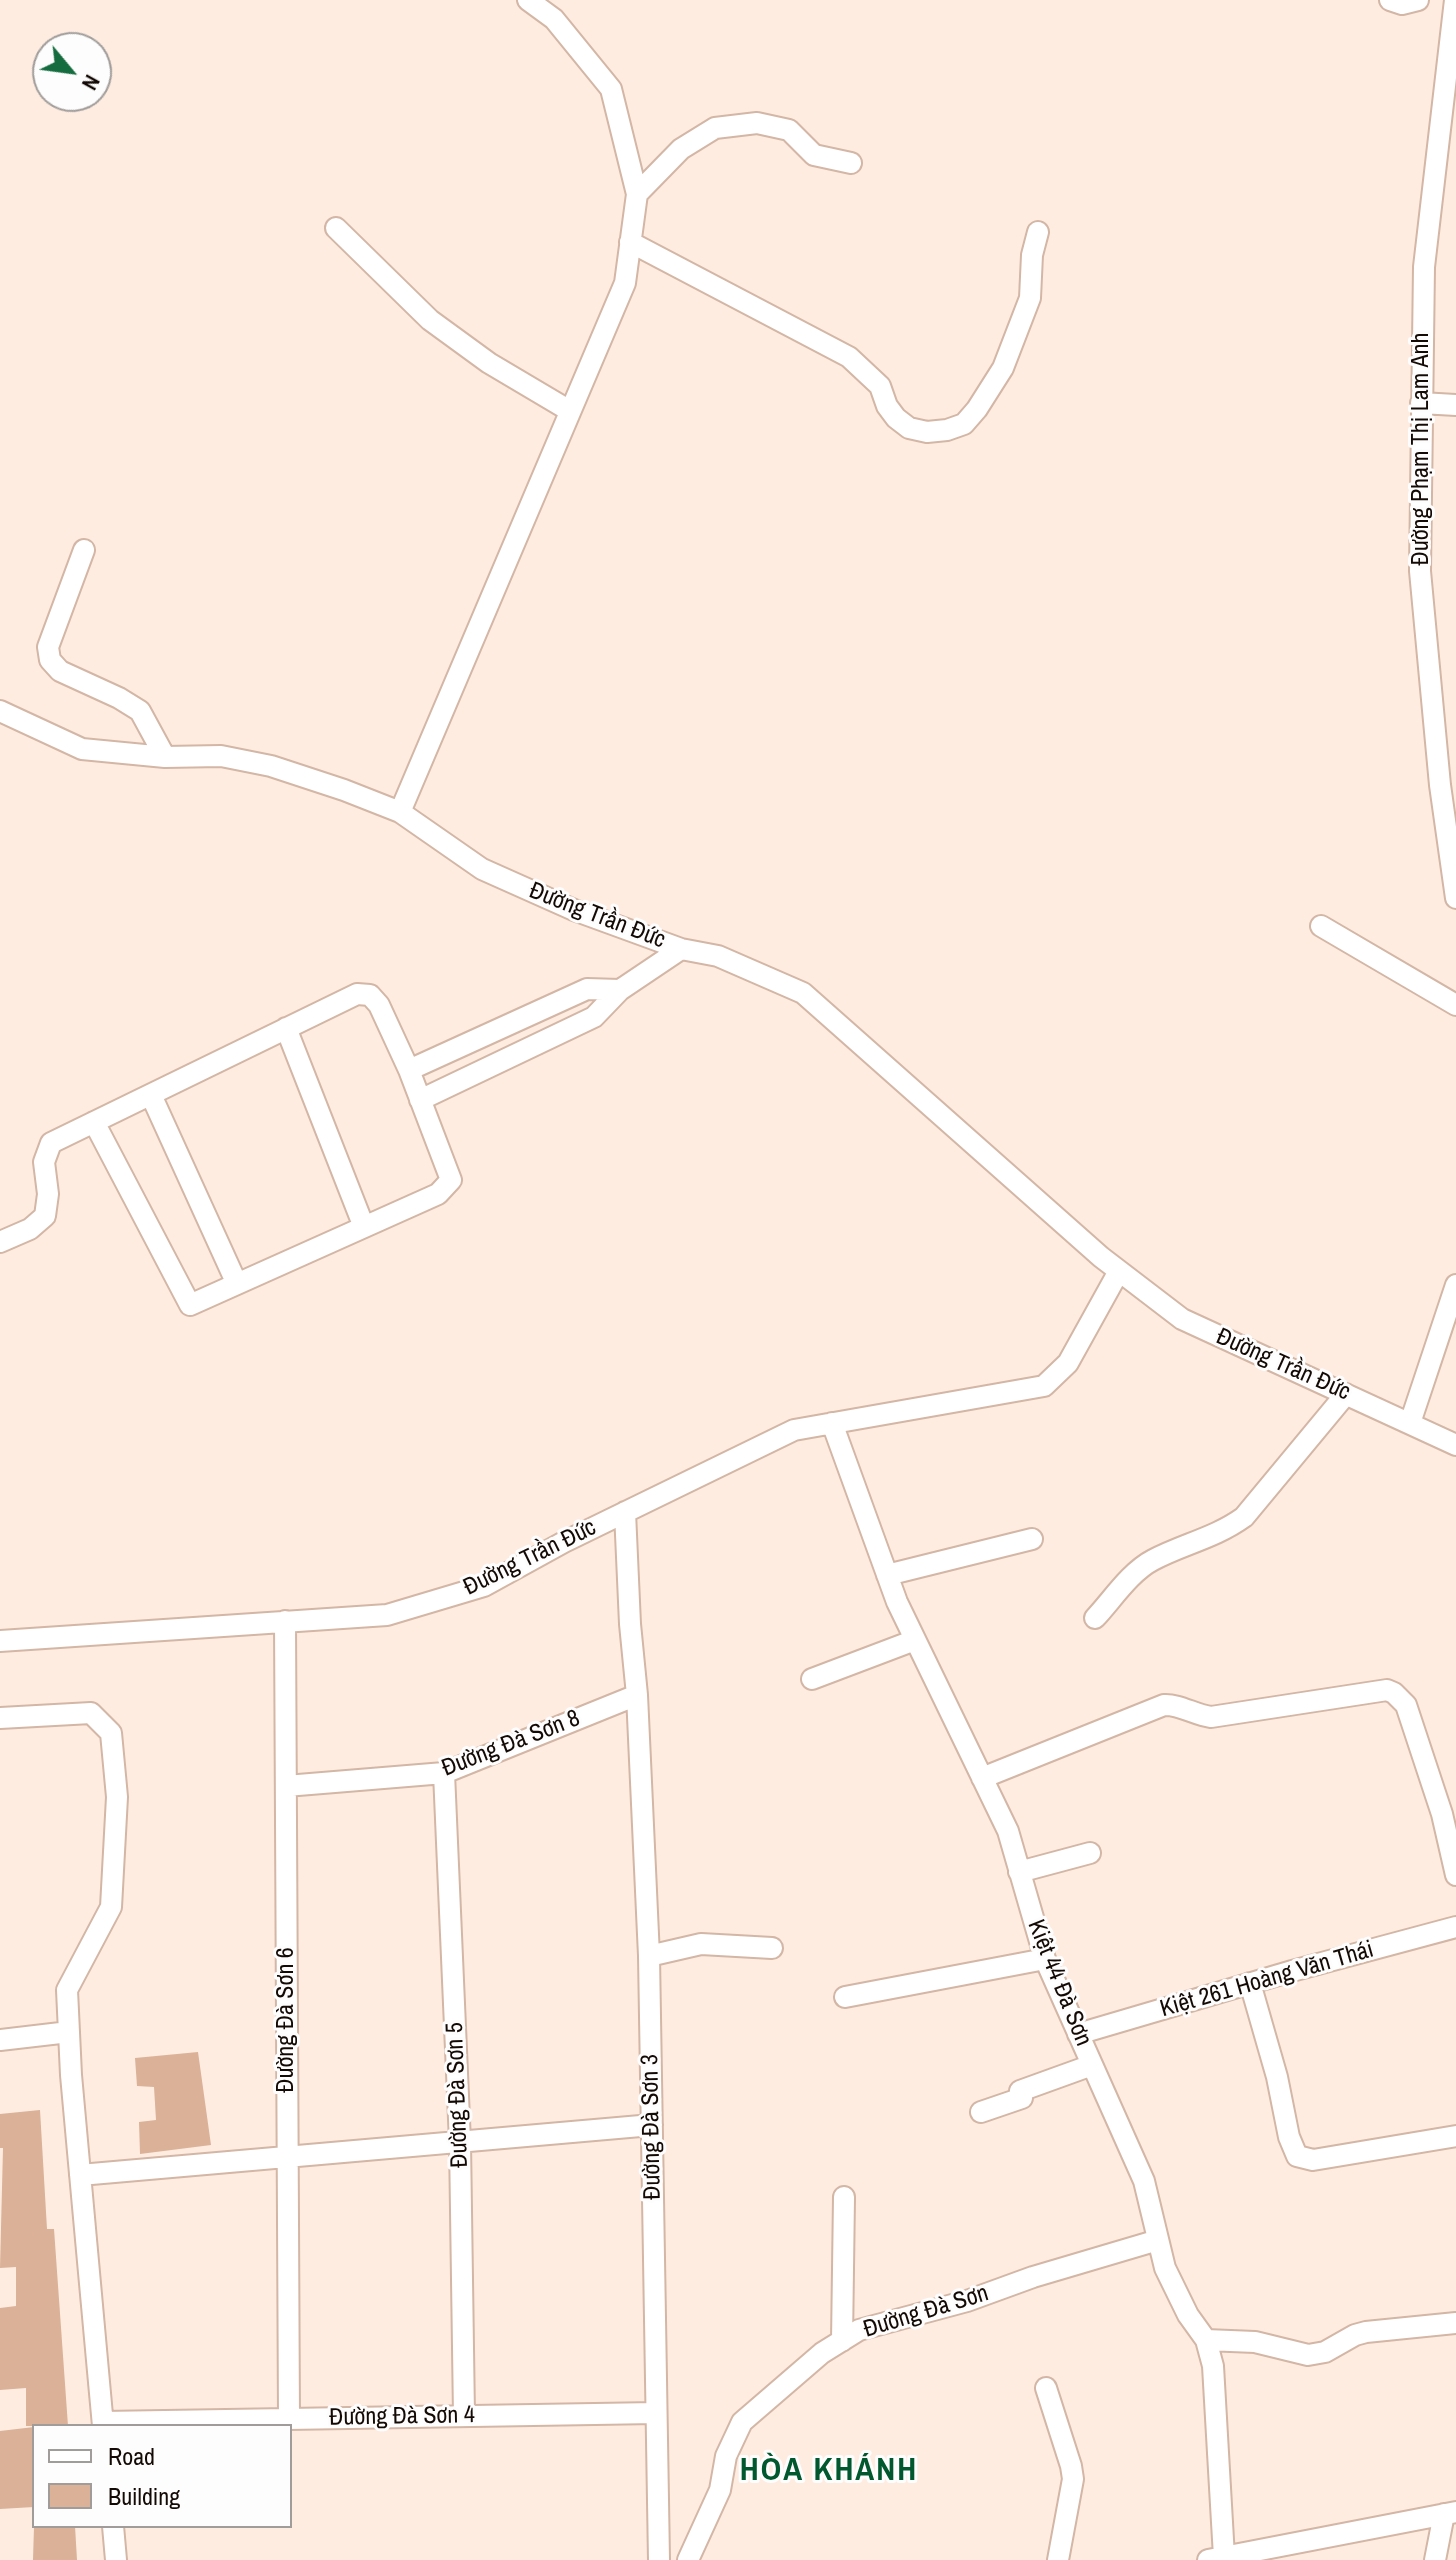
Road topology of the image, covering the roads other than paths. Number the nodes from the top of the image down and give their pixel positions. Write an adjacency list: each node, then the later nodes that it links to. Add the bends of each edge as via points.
1 (528, 0): 6 (street, via 554,19 611,89)
2 (1390, 0): 3 (street)
3 (1418, 0)
4 (1455, 0): 10 (street, Đường Phạm Thị Lam Anh, via 1424,267)
5 (851, 163): 6 (street, via 814,155 789,130 757,123 715,128 681,149)
6 (637, 194): 9 (street)
7 (336, 228): 12 (street, via 430,320)
8 (1038, 232): 9 (street, via 1030,298 1003,368 964,424 927,432 896,418 880,386 849,357)
9 (630, 242): 12 (street, via 625,283)
10 (1421, 403): 11 (street); 17 (street, Đường Phạm Thị Lam Anh, via 1420,571)
11 (1456, 405)
12 (570, 411): 16 (street)
13 (84, 550): 15 (street, via 48,647 50,660 60,671 140,711)
14 (0, 711): 15 (street, Đường Trần Đức, via 82,749)
15 (165, 757): 16 (street, Đường Trần Đức, via 221,756 271,766)
16 (400, 812): 19 (street, Đường Trần Đức, via 482,869)
17 (1456, 898)
18 (1321, 926): 21 (street)
19 (681, 949): 20 (street); 29 (street, Đường Trần Đức, via 718,956 803,993)
20 (620, 990): 23 (street, via 587,989); 25 (street, via 594,1017)
21 (1456, 1005)
22 (286, 1028): 23 (street, via 357,994 370,995); 24 (street); 27 (street)
23 (409, 1070): 25 (street)
24 (151, 1095): 26 (street); 30 (street)
25 (420, 1100): 27 (street, via 451,1180 438,1194)
26 (94, 1122): 28 (street, via 51,1143 44,1162 45,1216); 30 (street, via 190,1305)
27 (364, 1227): 30 (street)
28 (0, 1242)
29 (1119, 1271): 32 (street, Đường Trần Đức, via 1182,1319); 33 (street, Đường Trần Đức, via 1068,1363 1044,1386)
30 (237, 1284)
31 (1456, 1285): 34 (street)
32 (1346, 1394): 34 (street, Đường Trần Đức); 39 (street, via 1244,1517 1224,1532 1151,1561)
33 (832, 1423): 36 (street, Đường Trần Đức, via 794,1430); 38 (street, Kiệt 44 Đà Sơn)
34 (1410, 1423): 35 (street, Đường Trần Đức)
35 (1456, 1445)
36 (625, 1512): 40 (street, Đường Trần Đức, via 484,1586 387,1615); 44 (street, Đường Đà Sơn 3)
37 (1032, 1539): 38 (street)
38 (887, 1575): 41 (street, Kiệt 44 Đà Sơn)
39 (1095, 1618)
40 (285, 1621): 42 (street, Đường Trần Đức); 48 (street, Đường Đà Sơn 6)
41 (915, 1640): 43 (street); 47 (street, Kiệt 44 Đà Sơn)
42 (0, 1641)
43 (812, 1679)
44 (637, 1695): 46 (street, Đường Đà Sơn 8); 54 (street, Đường Đà Sơn 3)
45 (0, 1718): 58 (street, via 91,1713 111,1733 117,1797 111,1907 67,1990)
46 (444, 1773): 48 (street, Đường Đà Sơn 8); 65 (street, Đường Đà Sơn 5)
47 (982, 1778): 50 (street, Kiệt 44 Đà Sơn, via 1008,1831); 51 (street, via 1164,1705 1211,1717 1379,1689 1394,1693 1406,1705)
48 (286, 1786): 66 (street, Đường Đà Sơn 6)
49 (1090, 1853): 50 (street)
50 (1019, 1872): 55 (street, Kiệt 44 Đà Sơn)
51 (1456, 1875)
52 (1456, 1927): 56 (street, Kiệt 261 Hoàng Văn Thái)
53 (772, 1948): 54 (street, via 701,1944)
54 (649, 1956): 63 (street, Đường Đà Sơn 3)
55 (1045, 1959): 57 (street); 59 (street, Kiệt 44 Đà Sơn)
56 (1250, 1983): 59 (street, Kiệt 261 Hoàng Văn Thái); 64 (street, via 1297,2156 1313,2160)
57 (845, 1997)
58 (69, 2032): 60 (street); 67 (street)
59 (1078, 2034): 61 (street, Kiệt 44 Đà Sơn)
60 (0, 2040)
61 (1092, 2065): 62 (street, via 1020,2091 1022,2098); 69 (street, Kiệt 44 Đà Sơn, via 1144,2181)
62 (981, 2112)
63 (652, 2125): 65 (street); 74 (street, Đường Đà Sơn 3)
64 (1456, 2136)
65 (460, 2142): 66 (street); 75 (street, Đường Đà Sơn 5)
66 (288, 2157): 67 (street); 76 (street, Đường Đà Sơn 6)
67 (80, 2175): 77 (street)
68 (844, 2197): 72 (street)
69 (1158, 2240): 71 (street, Kiệt 44 Đà Sơn, via 1165,2268); 72 (street, Đường Đà Sơn, via 859,2330)
70 (1456, 2323): 71 (street, via 1366,2332 1308,2355 1255,2342)
71 (1206, 2340): 80 (street, Kiệt 44 Đà Sơn, via 1213,2366)
72 (842, 2341): 83 (street, Đường Đà Sơn, via 742,2422 726,2456 720,2490)
73 (1046, 2388): 84 (street, via 1073,2479)
74 (656, 2413): 75 (street, Đường Đà Sơn 4); 82 (street, Đường Đà Sơn 3)
75 (464, 2416): 76 (street, Đường Đà Sơn 4)
76 (289, 2419): 77 (street, Đường Đà Sơn 4)
77 (103, 2424)
78 (1450, 2513): 80 (street); 85 (street)
79 (113, 2528): 81 (street)
80 (1216, 2558)
81 (116, 2560)
82 (659, 2560)
83 (688, 2560)
84 (1058, 2560)
85 (1435, 2560)

